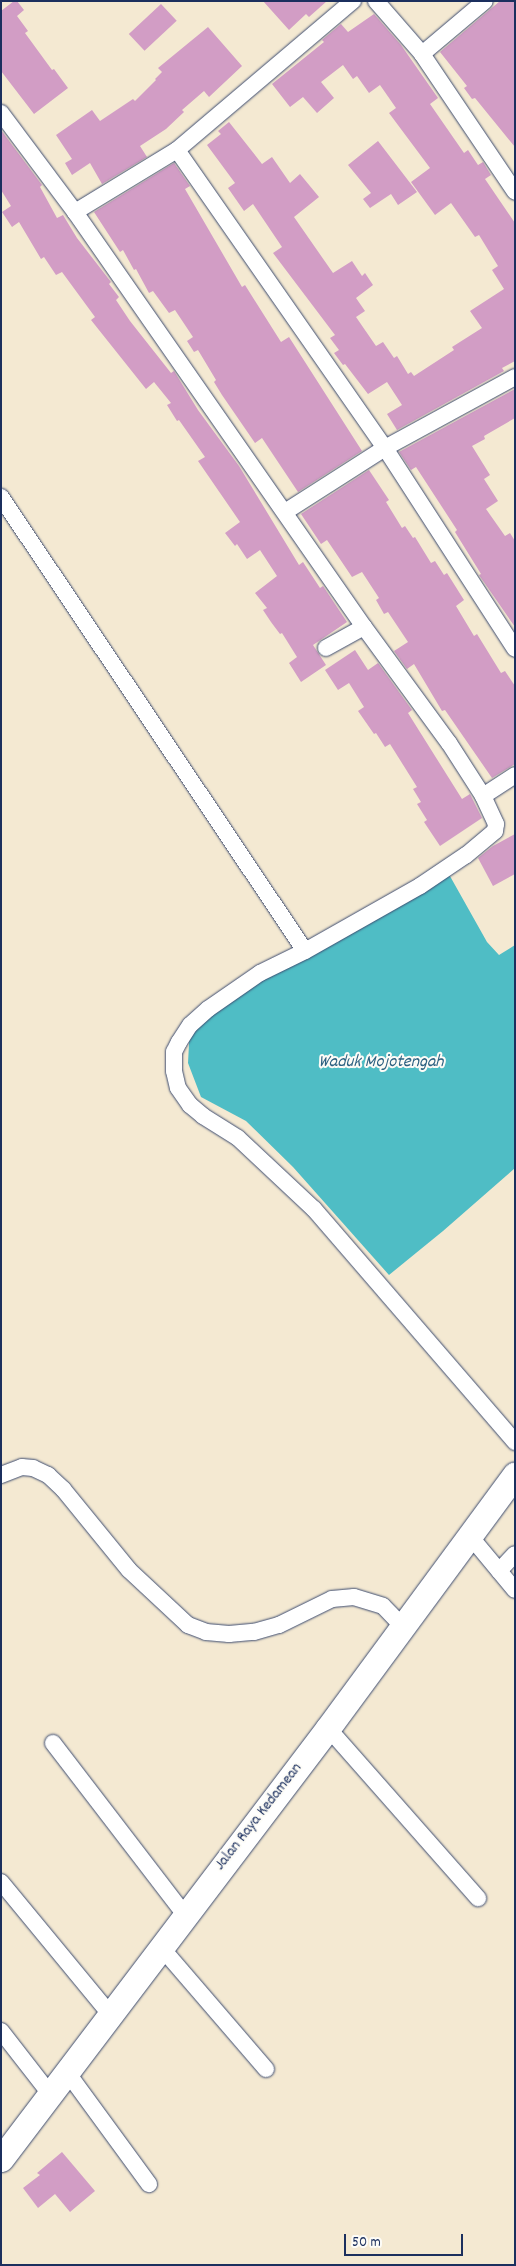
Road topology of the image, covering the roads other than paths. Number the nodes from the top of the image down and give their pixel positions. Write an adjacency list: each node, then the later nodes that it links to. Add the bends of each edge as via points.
1 (353, 1): 6 (street)
2 (376, 1): 4 (street)
3 (485, 1): 4 (street)
4 (422, 54): 7 (street)
5 (1, 113): 8 (street)
6 (177, 150): 8 (street); 10 (street)
7 (515, 192)
8 (75, 212): 12 (street)
9 (515, 377): 10 (street)
10 (385, 448): 12 (street); 15 (street)
11 (1, 497): 18 (street)
12 (285, 512): 13 (street)
13 (364, 627): 14 (street); 17 (street, via 449,743)
14 (326, 648)
15 (515, 649)
16 (515, 776): 17 (street)
17 (483, 796): 18 (street, via 496,824 495,830 466,855 420,886)
18 (306, 951): 19 (street, via 260,973 190,1025 174,1052 178,1088 190,1105 238,1138 314,1210)
19 (515, 1442)
20 (1, 1475): 26 (street, via 22,1467 48,1475 129,1570 188,1625 206,1632 254,1632 280,1625 332,1599 354,1597 383,1606)
21 (513, 1480): 22 (highway, Jalan Raya Kedamean)
22 (470, 1536): 24 (street); 26 (highway, Jalan Raya Kedamean)
23 (515, 1554): 24 (street)
24 (499, 1571): 25 (street)
25 (515, 1590)
26 (402, 1627): 27 (highway, Jalan Raya Kedamean)
27 (328, 1728): 30 (street); 31 (highway, Jalan Raya Kedamean)
28 (53, 1743): 31 (street)
29 (1, 1882): 33 (street)
30 (478, 1898)
31 (185, 1915): 32 (highway, Jalan Raya Kedamean)
32 (161, 1947): 33 (highway, Jalan Raya Kedamean); 35 (street)
33 (110, 2014): 36 (highway, Jalan Raya Kedamean)
34 (1, 2031): 37 (street)
35 (266, 2069)
36 (67, 2072): 37 (highway, Jalan Raya Kedamean); 39 (street)
37 (50, 2094): 38 (highway, Jalan Raya Kedamean)
38 (1, 2158)
39 (149, 2184)

